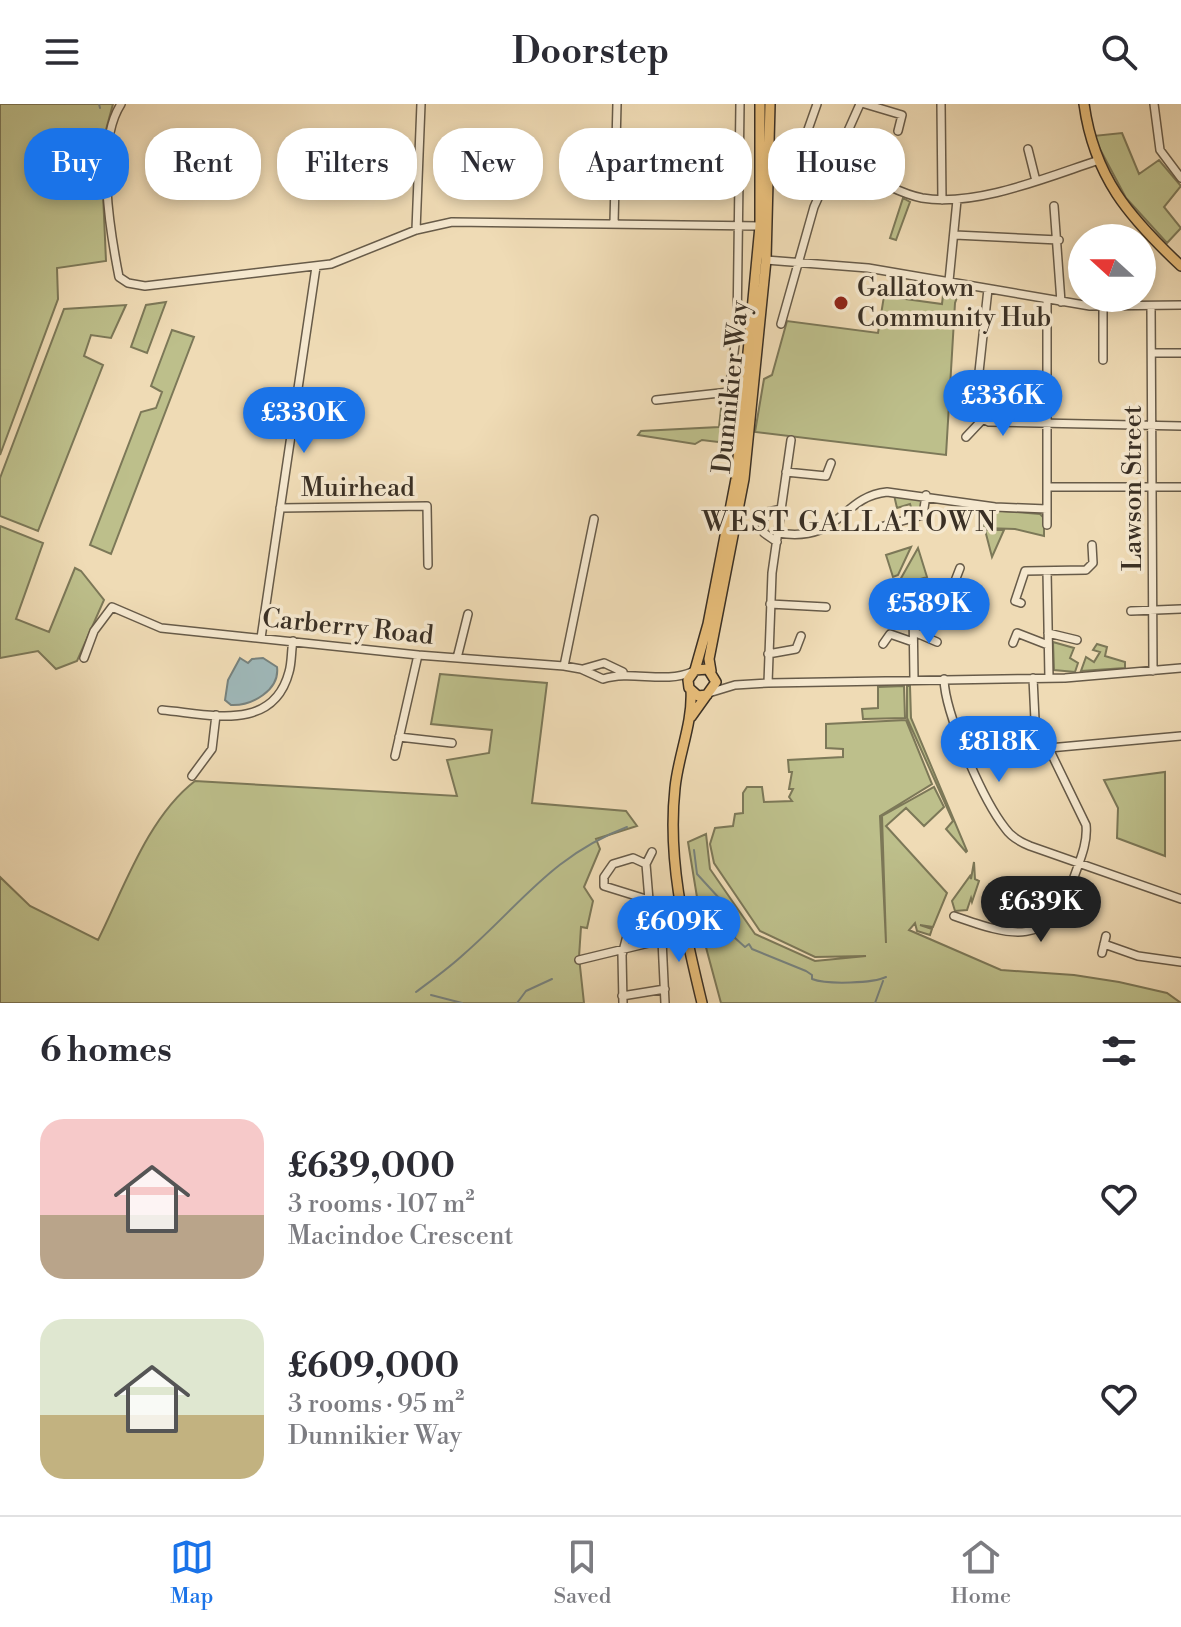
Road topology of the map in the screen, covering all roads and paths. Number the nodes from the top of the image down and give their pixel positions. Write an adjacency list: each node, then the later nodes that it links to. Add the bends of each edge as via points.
1 (121, 104): 36 (street, via 108,137 106,160 119,277 145,286)
2 (421, 104): 30 (street)
3 (617, 104): 27 (street)
4 (740, 104): 28 (street)
5 (760, 104): 29 (main road, Dunnikier Way)
6 (770, 104): 12 (main road, Dunnikier Way)
7 (817, 104): 13 (street)
8 (862, 104): 14 (street); 15 (street, via 902,115)
9 (941, 104): 24 (street)
10 (1084, 104): 17 (main road)
11 (1154, 104): 18 (street, via 1160,150)
12 (770, 128)
13 (809, 128)
14 (851, 128)
15 (899, 128)
16 (1028, 149): 19 (street)
17 (1096, 161): 19 (street); 35 (main road, via 1126,210)
18 (1181, 178)
19 (1036, 181): 25 (street)
20 (905, 192): 24 (street)
21 (768, 197): 29 (main road)
22 (769, 200): 33 (main road, Dunnikier Way)
23 (817, 200): 34 (street)
24 (942, 200): 25 (street)
25 (957, 200): 31 (street)
26 (1054, 206): 32 (street)
27 (614, 223): 28 (street); 30 (street, via 464,222)
28 (738, 226): 29 (street); 51 (street, via 737,329 729,392)
29 (760, 226): 38 (main road, Dunnikier Way)
30 (416, 230): 36 (street)
31 (955, 235): 32 (street); 37 (street)
32 (1059, 240): 41 (street)
33 (766, 260): 34 (street); 38 (main road); 105 (main road, Dunnikier Way, via 744,479 709,659)
34 (798, 262): 37 (street); 47 (street)
35 (1181, 266)
36 (316, 267): 64 (street)
37 (949, 281): 39 (street)
38 (755, 287): 102 (main road, Dunnikier Way, via 736,479 708,624)
39 (988, 289): 40 (street); 52 (street, via 979,372)
40 (1047, 300): 41 (street); 53 (street)
41 (1061, 302): 42 (street)
42 (1068, 303)
43 (1181, 305): 44 (street)
44 (1156, 306)
45 (1103, 312): 50 (street)
46 (1151, 312): 48 (street, Lawson Street)
47 (781, 324)
48 (1152, 353): 49 (street); 54 (street, Lawson Street)
49 (1181, 353)
50 (1103, 360)
51 (656, 400)
52 (983, 419): 53 (street); 56 (street)
53 (1048, 423): 54 (street); 60 (street)
54 (1153, 425): 55 (street); 61 (street, Lawson Street)
55 (1181, 426)
56 (966, 437)
57 (791, 440): 59 (street)
58 (831, 463): 59 (street, via 826,476)
59 (786, 472): 65 (street)
60 (1047, 487): 61 (street); 66 (street)
61 (1153, 487): 62 (street); 79 (street, Lawson Street)
62 (1181, 487)
63 (926, 495): 66 (street); 69 (street, via 923,515); 70 (street, via 869,495 821,532)
64 (280, 508): 72 (street, Muirhead, via 427,506); 85 (street)
65 (782, 509): 70 (street); 70 (street, via 768,512 762,522 764,533)
66 (1047, 509): 68 (street)
67 (594, 519): 97 (street)
68 (1047, 525)
69 (884, 526)
70 (777, 537): 76 (street)
71 (1092, 545): 74 (street, via 1093,563 1086,570)
72 (428, 565)
73 (960, 568): 82 (street, via 948,599 913,610)
74 (1047, 571): 75 (street, via 1025,571 1014,595); 83 (street)
75 (1021, 603)
76 (770, 604): 77 (street); 93 (street)
77 (826, 607)
78 (1181, 609): 79 (street)
79 (1153, 610): 80 (street); 103 (street, Lawson Street)
80 (1131, 611)
81 (468, 614): 96 (street)
82 (914, 632): 88 (street); 89 (street)
83 (1048, 633): 86 (street); 92 (street)
84 (801, 636): 93 (street, via 791,653)
85 (261, 638): 87 (street, Carberry Road); 95 (street, Carberry Road, via 161,628 115,607 103,615)
86 (1077, 640)
87 (293, 641): 94 (street, Carberry Road); 118 (street, via 290,670 272,704 238,717)
88 (913, 642): 91 (street, via 890,634); 111 (street)
89 (937, 642)
90 (1013, 643): 92 (street, via 1017,633)
91 (883, 644)
92 (1048, 645): 110 (street)
93 (768, 654): 113 (street)
94 (418, 655): 96 (street, Carberry Road); 121 (street)
95 (84, 658)
96 (457, 658): 97 (street, Carberry Road)
97 (564, 666): 101 (street, Carberry Road)
98 (598, 666): 99 (street, Carberry Road); 101 (street, Carberry Road); 107 (street)
99 (611, 666): 104 (street, Carberry Road); 106 (street)
100 (1181, 668): 103 (street)
101 (581, 669): 107 (street, Carberry Road)
102 (693, 671): 105 (main road); 108 (street, Carberry Road); 115 (main road)
103 (1153, 671): 110 (street)
104 (629, 673): 106 (street, Carberry Road); 108 (street, Carberry Road)
105 (713, 673): 114 (street); 116 (main road, via 716,685)
106 (610, 676): 107 (street, Carberry Road)
107 (598, 677)
108 (670, 677): 115 (street, Carberry Road)
109 (1033, 678): 110 (street); 112 (street); 123 (street, via 1035,720)
110 (1049, 678)
111 (914, 679): 112 (street); 113 (street)
112 (944, 679): 128 (street, via 947,708 1005,829 1024,844)
113 (768, 683): 114 (street)
114 (735, 685): 116 (street)
115 (690, 689): 116 (main road, via 698,696); 119 (main road)
116 (710, 694): 119 (main road)
117 (162, 710): 118 (street)
118 (216, 715): 125 (street, via 216,751)
119 (689, 721): 132 (main road, via 673,826)
120 (1181, 736): 123 (street)
121 (399, 737): 122 (street); 124 (street)
122 (452, 743)
123 (1049, 748): 128 (street, via 1086,825)
124 (395, 756)
125 (192, 776)
126 (652, 852): 127 (street)
127 (646, 864): 130 (street); 130 (street, via 633,858 613,864 604,886)
128 (1079, 864): 129 (street); 131 (street, via 1066,902 1038,929 1000,932)
129 (1181, 899)
130 (649, 900): 135 (street, via 629,928)
131 (954, 916)
132 (686, 934): 133 (street); 141 (main road)
133 (662, 940): 135 (street); 138 (street)
134 (1104, 944): 137 (street)
135 (626, 947): 136 (street); 139 (street)
136 (579, 960)
137 (1181, 962)
138 (665, 989): 139 (street); 140 (street)
139 (623, 999)
140 (665, 1003)
141 (702, 1003)

